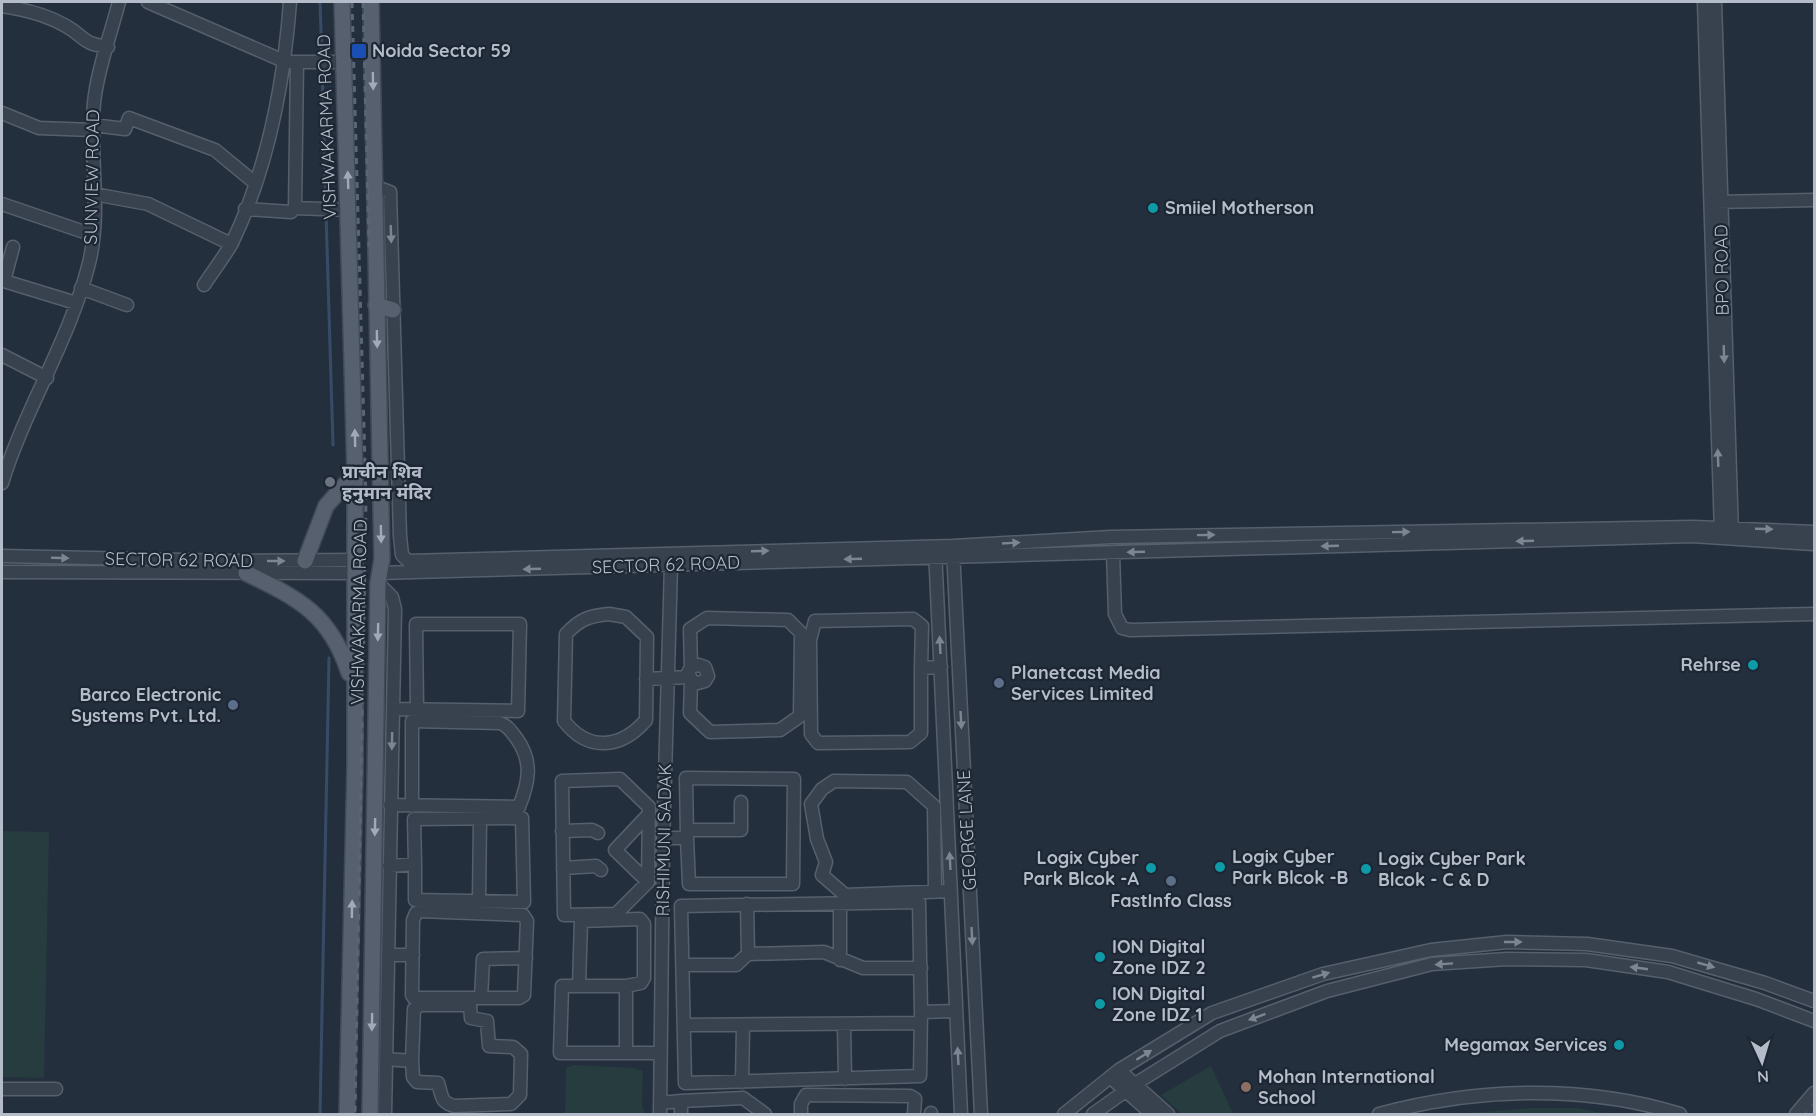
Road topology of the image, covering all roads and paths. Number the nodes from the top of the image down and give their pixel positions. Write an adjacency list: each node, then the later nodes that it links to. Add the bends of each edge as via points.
1 (119, 2): 9 (street, SUNVIEW ROAD)
2 (148, 2): 10 (street)
3 (290, 2): 10 (street)
4 (342, 2): 11 (main road, VISHWAKARMA ROAD)
5 (371, 2): 15 (main road, VISHWAKARMA ROAD, one-way to 15)
6 (1704, 2): 18 (street, BPO ROAD)
7 (1715, 2): 18 (street, BPO ROAD)
8 (2, 6): 9 (street, via 48,17 88,44)
9 (108, 47): 13 (street, SUNVIEW ROAD, via 94,102)
10 (291, 62): 11 (street); 14 (street); 20 (street)
11 (343, 62): 22 (main road, VISHWAKARMA ROAD, one-way to 11)
12 (2, 113): 13 (street, via 39,128)
13 (93, 127): 14 (street, via 125,129 129,118 215,150); 16 (street, SUNVIEW ROAD)
14 (255, 183): 21 (street)
15 (374, 186): 26 (main road, VISHWAKARMA ROAD); 35 (street, one-way to 35, via 390,192)
16 (94, 194): 23 (street, SUNVIEW ROAD); 24 (street, via 148,204)
17 (1815, 200): 18 (street)
18 (1715, 202): 44 (street, BPO ROAD)
19 (2, 204): 23 (street)
20 (295, 208): 21 (street, via 291,212); 22 (street)
21 (245, 209): 24 (street)
22 (349, 210): 25 (main road, VISHWAKARMA ROAD)
23 (93, 235): 31 (street, SUNVIEW ROAD, via 90,262)
24 (231, 244): 30 (street)
25 (350, 245): 26 (main road, via 359,250); 29 (main road, VISHWAKARMA ROAD)
26 (375, 245): 28 (main road, VISHWAKARMA ROAD)
27 (13, 247): 32 (street, via 4,281)
28 (375, 272): 29 (main road, via 363,266); 34 (main road, VISHWAKARMA ROAD)
29 (351, 274): 41 (main road, VISHWAKARMA ROAD, one-way to 29)
30 (204, 285)
31 (81, 288): 32 (street, SUNVIEW ROAD); 33 (street)
32 (76, 303): 37 (street, SUNVIEW ROAD)
33 (127, 305)
34 (376, 305): 35 (main road); 39 (main road, VISHWAKARMA ROAD, one-way to 39)
35 (393, 310): 40 (street)
36 (2, 354): 37 (street)
37 (47, 378): 38 (street, SUNVIEW ROAD)
38 (7, 448): 42 (street, SUNVIEW ROAD)
39 (380, 453): 40 (main road); 56 (main road, VISHWAKARMA ROAD, one-way to 56, via 382,560)
40 (396, 453): 51 (street, SECTOR 62 ROAD, via 402,555 408,561)
41 (356, 473): 50 (main road, via 326,506); 53 (main road, VISHWAKARMA ROAD)
42 (2, 483)
43 (1815, 532): 44 (street, one-way to 43)
44 (1726, 533): 45 (street); 46 (street, one-way to 44, via 1120,536); 48 (street, one-way to 48)
45 (1815, 544)
46 (953, 551): 47 (street, SECTOR 62 ROAD); 48 (street); 128 (street, GEORGE LANE, one-way to 128)
47 (935, 552): 51 (street, SECTOR 62 ROAD, one-way to 47); 52 (street, SECTOR 62 ROAD, one-way to 52); 59 (street, GEORGE LANE, one-way to 47)
48 (1113, 553): 57 (street, via 1115,614 1117,622 1130,630)
49 (2, 556): 50 (street, SECTOR 62 ROAD, one-way to 50)
50 (305, 561): 53 (street, SECTOR 62 ROAD)
51 (557, 562): 52 (street, SECTOR 62 ROAD); 56 (street, SECTOR 62 ROAD, one-way to 56)
52 (671, 564): 61 (street, RISHIMUNI SADAK)
53 (356, 567): 55 (street, SECTOR 62 ROAD); 63 (main road, VISHWAKARMA ROAD)
54 (2, 572): 55 (street, SECTOR 62 ROAD)
55 (246, 573): 63 (main road, via 296,598 321,621 340,645)
56 (378, 578): 64 (street, via 392,597 395,609); 87 (main road, VISHWAKARMA ROAD, one-way to 87)
57 (1815, 614)
58 (921, 668): 58 (street, via 921,733 910,742 818,743 811,734 810,640 815,621 913,619 922,626); 59 (street)
59 (941, 668): 81 (street, GEORGE LANE, one-way to 59)
60 (690, 675): 60 (street, via 690,712 710,732 780,730 800,716 801,633 788,620 707,618 690,629); 61 (street)
61 (667, 677): 62 (street); 74 (street, RISHIMUNI SADAK)
62 (646, 679): 62 (street, via 646,720 621,740 585,741 564,721 566,634 579,620 609,614 626,617 638,626 647,637)
63 (353, 684): 86 (main road, VISHWAKARMA ROAD, one-way to 63)
64 (393, 709): 65 (street); 67 (street, one-way to 67)
65 (417, 709): 65 (street, via 518,711 520,624 416,624)
66 (741, 802): 72 (street, via 741,830)
67 (390, 806): 68 (street); 77 (street)
68 (412, 806): 68 (street, via 519,807 528,778 528,757 507,725 412,721)
69 (648, 815): 71 (street, via 649,807 620,779 562,780); 75 (street); 80 (street, via 615,850)
70 (480, 818): 76 (street, via 414,819); 83 (street); 83 (street, via 522,818 524,902)
71 (562, 831): 73 (street); 78 (street)
72 (687, 832): 72 (street, via 689,884 793,884 794,779 686,778); 74 (street)
73 (598, 833)
74 (663, 838): 75 (street); 107 (street, RISHIMUNI SADAK)
75 (648, 847): 80 (street)
76 (415, 864): 77 (street); 83 (street, via 415,900)
77 (389, 866): 87 (street)
78 (563, 868): 79 (street, via 596,866); 80 (street, via 564,915 616,914)
79 (601, 870)
80 (648, 882)
81 (951, 891): 82 (street); 100 (street, GEORGE LANE)
82 (935, 892): 82 (street, via 845,895 833,886 822,875 826,862 811,804 822,789 834,782 912,785 933,806)
83 (479, 901)
84 (840, 903): 85 (street); 91 (street); 93 (street, via 920,902)
85 (747, 904): 88 (street); 92 (street, via 681,906)
86 (351, 950): 87 (main road, via 359,956); 95 (main road, VISHWAKARMA ROAD)
87 (380, 952): 89 (street); 94 (main road, VISHWAKARMA ROAD); 108 (street)
88 (748, 954): 91 (street, via 824,952); 92 (street, via 736,965)
89 (413, 955): 90 (street, via 414,916 420,912 518,913 527,921); 98 (street, via 414,998)
90 (526, 958): 98 (street, via 524,995); 98 (street, via 483,959)
91 (840, 960): 93 (street, via 863,968)
92 (683, 965): 104 (street)
93 (921, 968): 101 (street)
94 (373, 971): 95 (main road, via 359,965); 121 (main road, VISHWAKARMA ROAD, one-way to 121)
95 (350, 972): 120 (main road, VISHWAKARMA ROAD)
96 (579, 986): 97 (street); 97 (street, via 581,921 640,919 644,924 644,978); 106 (street, via 562,987 560,1053)
97 (626, 986): 106 (street)
98 (481, 998)
99 (1815, 1001): 110 (street, one-way to 99, via 1212,1013 1312,978 1431,950 1485,944 1587,944 1672,956)
100 (956, 1011): 101 (street); 127 (street, GEORGE LANE, one-way to 100)
101 (921, 1017): 103 (street); 111 (street, via 920,1076)
102 (1815, 1021): 113 (street, one-way to 113, via 1668,972 1586,960 1507,959 1432,964 1327,991 1220,1031)
103 (844, 1024): 105 (street); 111 (street)
104 (684, 1025): 105 (street); 112 (street, via 685,1083)
105 (743, 1026): 112 (street)
106 (626, 1053): 107 (street)
107 (659, 1053): 119 (street, RISHIMUNI SADAK)
108 (386, 1059): 109 (street); 122 (street)
109 (412, 1061): 109 (street, via 414,1009 420,1005 470,1005 471,1018 487,1021 489,1046 513,1047 521,1054 520,1095 511,1104 446,1104 438,1083 417,1082 413,1077)
110 (1115, 1074): 113 (street); 129 (street)
111 (845, 1079): 112 (street)
112 (742, 1082)
113 (1130, 1087): 130 (street); 131 (street); 132 (street)
114 (2, 1089): 115 (street)
115 (56, 1089)
116 (1815, 1093): 136 (street)
117 (681, 1101): 119 (street); 123 (street); 124 (street, via 743,1098)
118 (1642, 1104): 133 (street, via 1587,1095 1524,1094 1459,1097); 134 (street); 135 (street)
119 (660, 1109)
120 (347, 1114)
121 (370, 1114)
122 (385, 1114)
123 (681, 1114)
124 (765, 1114)
125 (801, 1114): 126 (street, via 806,1095 910,1096 915,1099)
126 (914, 1114)
127 (961, 1114)
128 (981, 1114)
129 (1064, 1114)
130 (1093, 1114)
131 (1152, 1114)
132 (1168, 1114)
133 (1379, 1114)
134 (1633, 1114)
135 (1680, 1114)
136 (1796, 1114)

